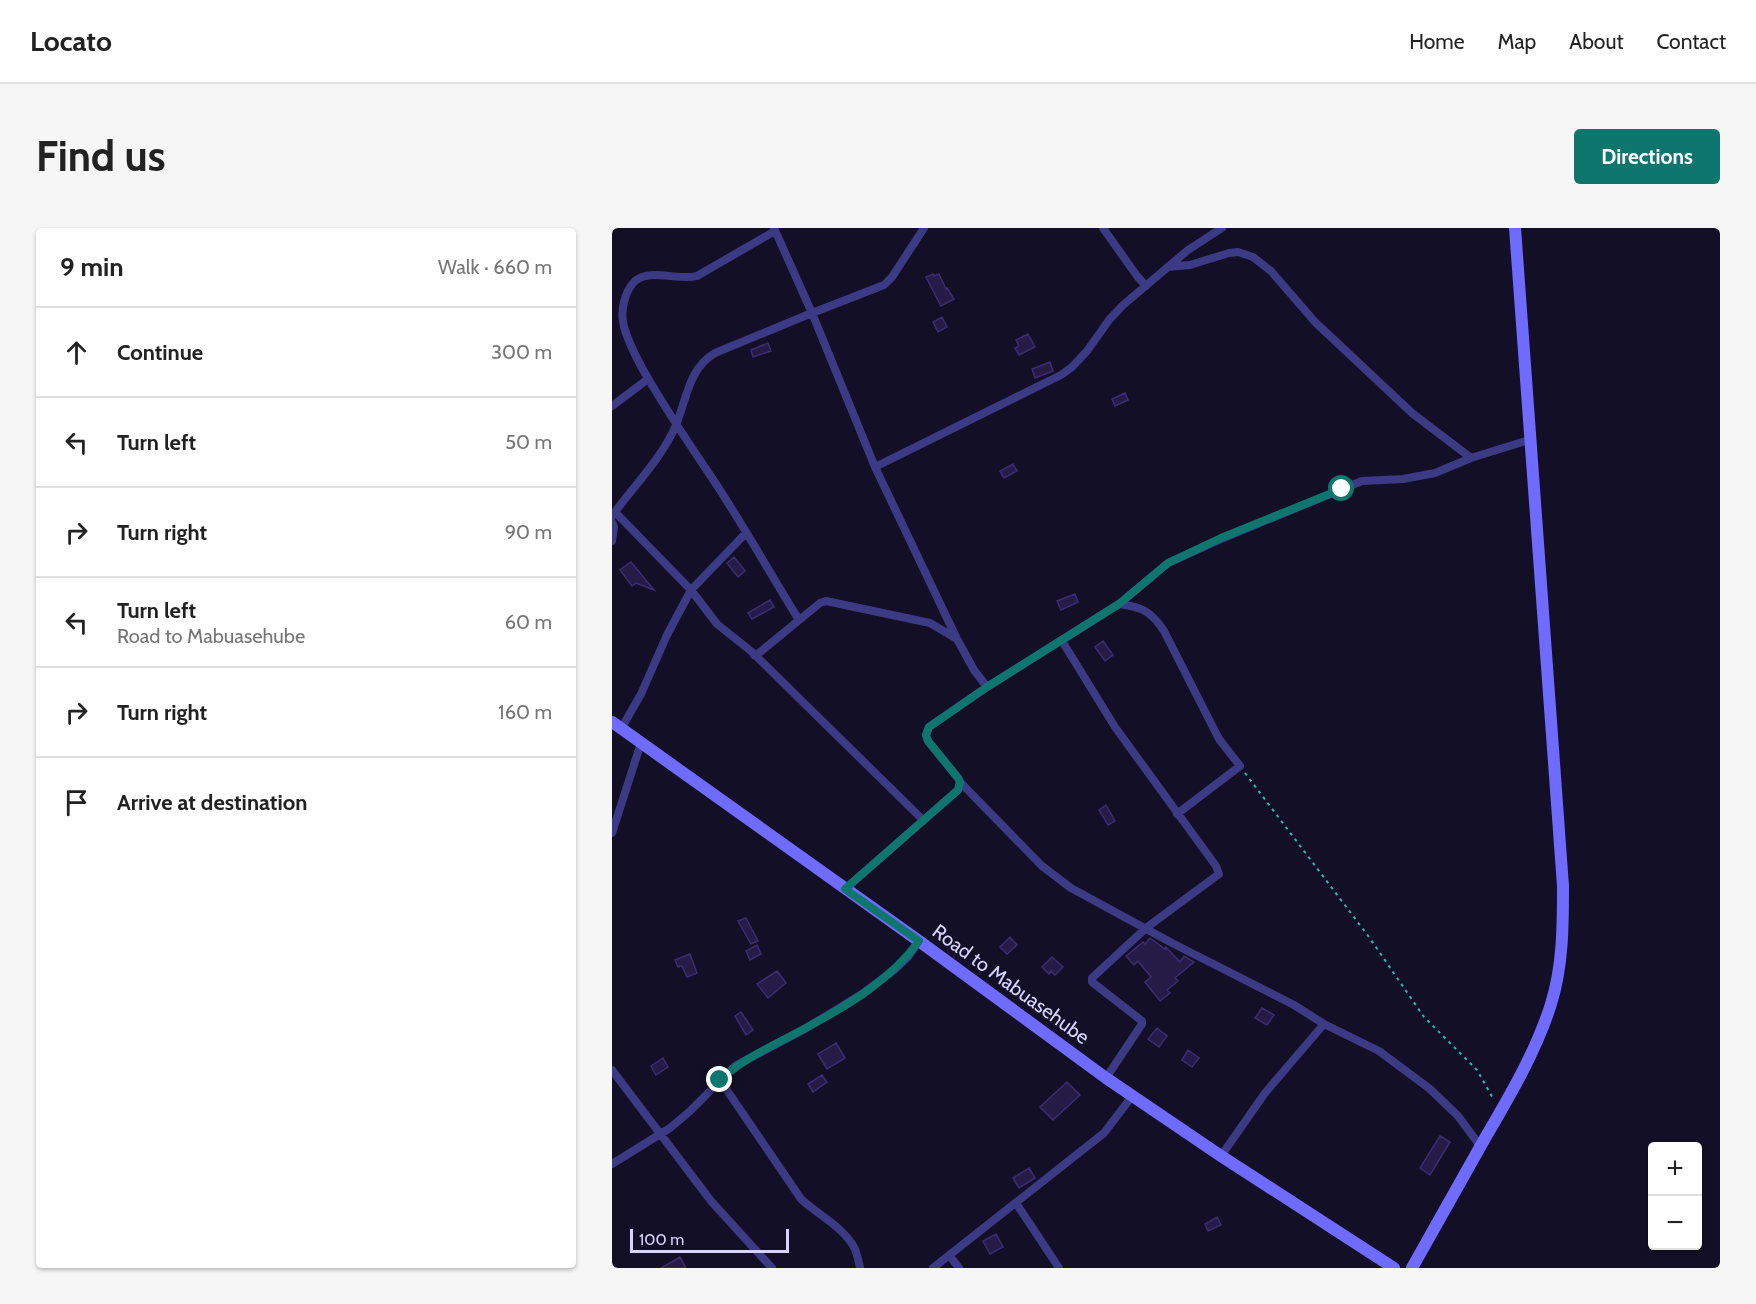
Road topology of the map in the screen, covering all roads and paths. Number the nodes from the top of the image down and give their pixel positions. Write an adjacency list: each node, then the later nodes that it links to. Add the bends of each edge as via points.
1 (924, 228): 8 (street, via 888,282)
2 (1103, 228): 7 (street)
3 (1222, 228): 6 (street)
4 (1515, 228): 12 (street)
5 (775, 229): 8 (street); 9 (street, via 697,276 649,274 633,283 623,302 624,326)
6 (1167, 267): 7 (street); 13 (street, via 1190,265 1229,253 1253,257 1412,413)
7 (1146, 286): 14 (street, via 1115,312 1087,351 1061,375)
8 (812, 312): 11 (street, via 708,357 695,372); 14 (street)
9 (648, 379): 10 (street); 11 (street)
10 (612, 406)
11 (675, 426): 15 (street, via 661,453); 17 (street)
12 (1529, 440): 13 (street); 41 (street, via 1563,922 1552,1003)
13 (1471, 459): 20 (street, via 1419,477 1362,481 1221,538 1168,563)
14 (875, 467): 22 (street)
15 (614, 514): 19 (street)
16 (612, 522): 18 (street)
17 (746, 533): 19 (street); 21 (street)
18 (612, 541)
19 (691, 590): 24 (street, via 717,624); 26 (street, via 641,694)
20 (1119, 604): 23 (street); 28 (street, via 1142,609 1155,617 1219,739)
21 (799, 620): 22 (street, via 820,603 832,601 930,623); 24 (street)
22 (957, 639): 25 (street)
23 (1062, 641): 25 (street); 30 (street, via 1115,727)
24 (754, 655): 31 (street)
25 (987, 687): 29 (street, via 926,731 928,741)
26 (617, 725): 27 (street, Road to Mabuasehube)
27 (641, 743): 32 (street); 33 (street, Road to Mabuasehube)
28 (1240, 766): 30 (street); 41 (path, via 1424,1017 1477,1070)
29 (960, 782): 31 (street, via 956,793); 34 (street, via 1042,866 1071,888)
30 (1177, 814): 34 (street, via 1219,873)
31 (923, 820): 33 (street)
32 (612, 832)
33 (845, 889): 35 (street, Road to Mabuasehube)
34 (1146, 928): 36 (street); 38 (street, via 1092,978 1092,982 1142,1021)
35 (919, 941): 38 (street, Road to Mabuasehube); 39 (street, via 908,957 862,994 735,1066)
36 (1324, 1024): 43 (street, via 1404,1068 1458,1116); 44 (street, via 1265,1093)
37 (612, 1070): 42 (street)
38 (1106, 1078): 40 (street, Road to Mabuasehube)
39 (720, 1080): 42 (street, via 689,1112); 49 (street, via 801,1199 837,1227 854,1248)
40 (1132, 1095): 44 (street, Road to Mabuasehube); 46 (street, via 1104,1133)
41 (1500, 1113): 43 (street)
42 (659, 1135): 45 (street); 48 (street, via 711,1201)
43 (1481, 1146): 54 (street)
44 (1221, 1156): 53 (street, Road to Mabuasehube)
45 (612, 1164)
46 (1016, 1203): 47 (street); 52 (street)
47 (949, 1255): 50 (street); 51 (street)
48 (772, 1268)
49 (860, 1268)
50 (933, 1268)
51 (959, 1268)
52 (1059, 1268)
53 (1394, 1268)
54 (1413, 1268)

